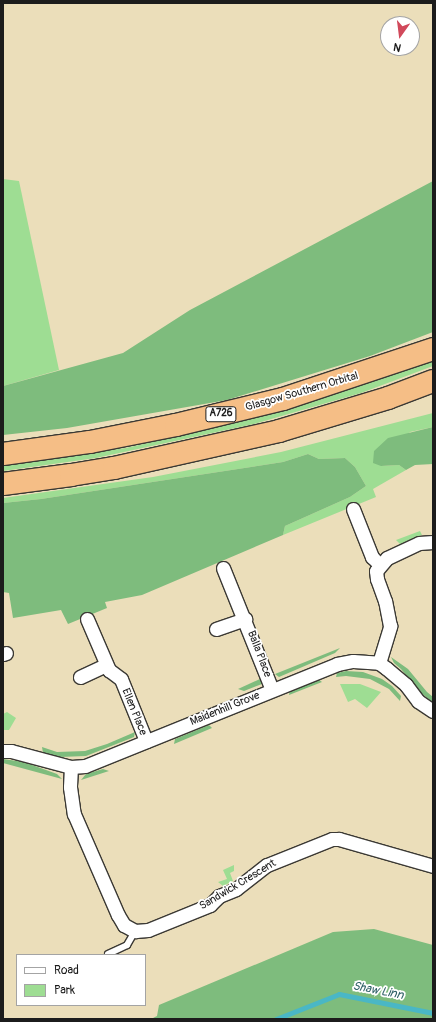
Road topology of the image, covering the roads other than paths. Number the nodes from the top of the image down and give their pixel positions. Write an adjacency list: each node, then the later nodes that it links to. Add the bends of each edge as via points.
1 (433, 349): 5 (highway, Glasgow Southern Orbital / A726, via 283,399 96,441)
2 (433, 381): 4 (highway, via 388,398)
3 (433, 397): 4 (highway, via 357,416)
4 (280, 431): 6 (highway, via 114,468)
5 (3, 454)
6 (3, 484)
7 (353, 509): 9 (street, via 372,557)
8 (433, 542): 9 (street, via 419,543 387,558)
9 (380, 565): 14 (street, via 376,571 377,579 386,601 390,626)
10 (223, 568): 12 (street, Balla Place)
11 (87, 619): 15 (street, Ellen Place)
12 (245, 619): 13 (street, Balla Place); 17 (street, Balla Place)
13 (216, 629)
14 (379, 664): 17 (street, Maidenhill Grove, via 353,661 337,664); 18 (street, Maidenhill Grove, via 393,672 418,701)
15 (106, 665): 16 (street); 19 (street, Ellen Place, via 121,679)
16 (80, 677)
17 (272, 690): 19 (street, Maidenhill Grove)
18 (433, 711)
19 (146, 741): 21 (street, Maidenhill Grove, via 85,766)
20 (3, 751): 21 (street, Maidenhill Grove)
21 (71, 768): 23 (street, via 70,787 74,814 118,915 124,925)
22 (433, 866): 23 (street, Sandwick Crescent, via 332,839 267,865 236,889 219,896 210,905 148,930)
23 (135, 931): 24 (lane, via 127,945)
24 (108, 954)

